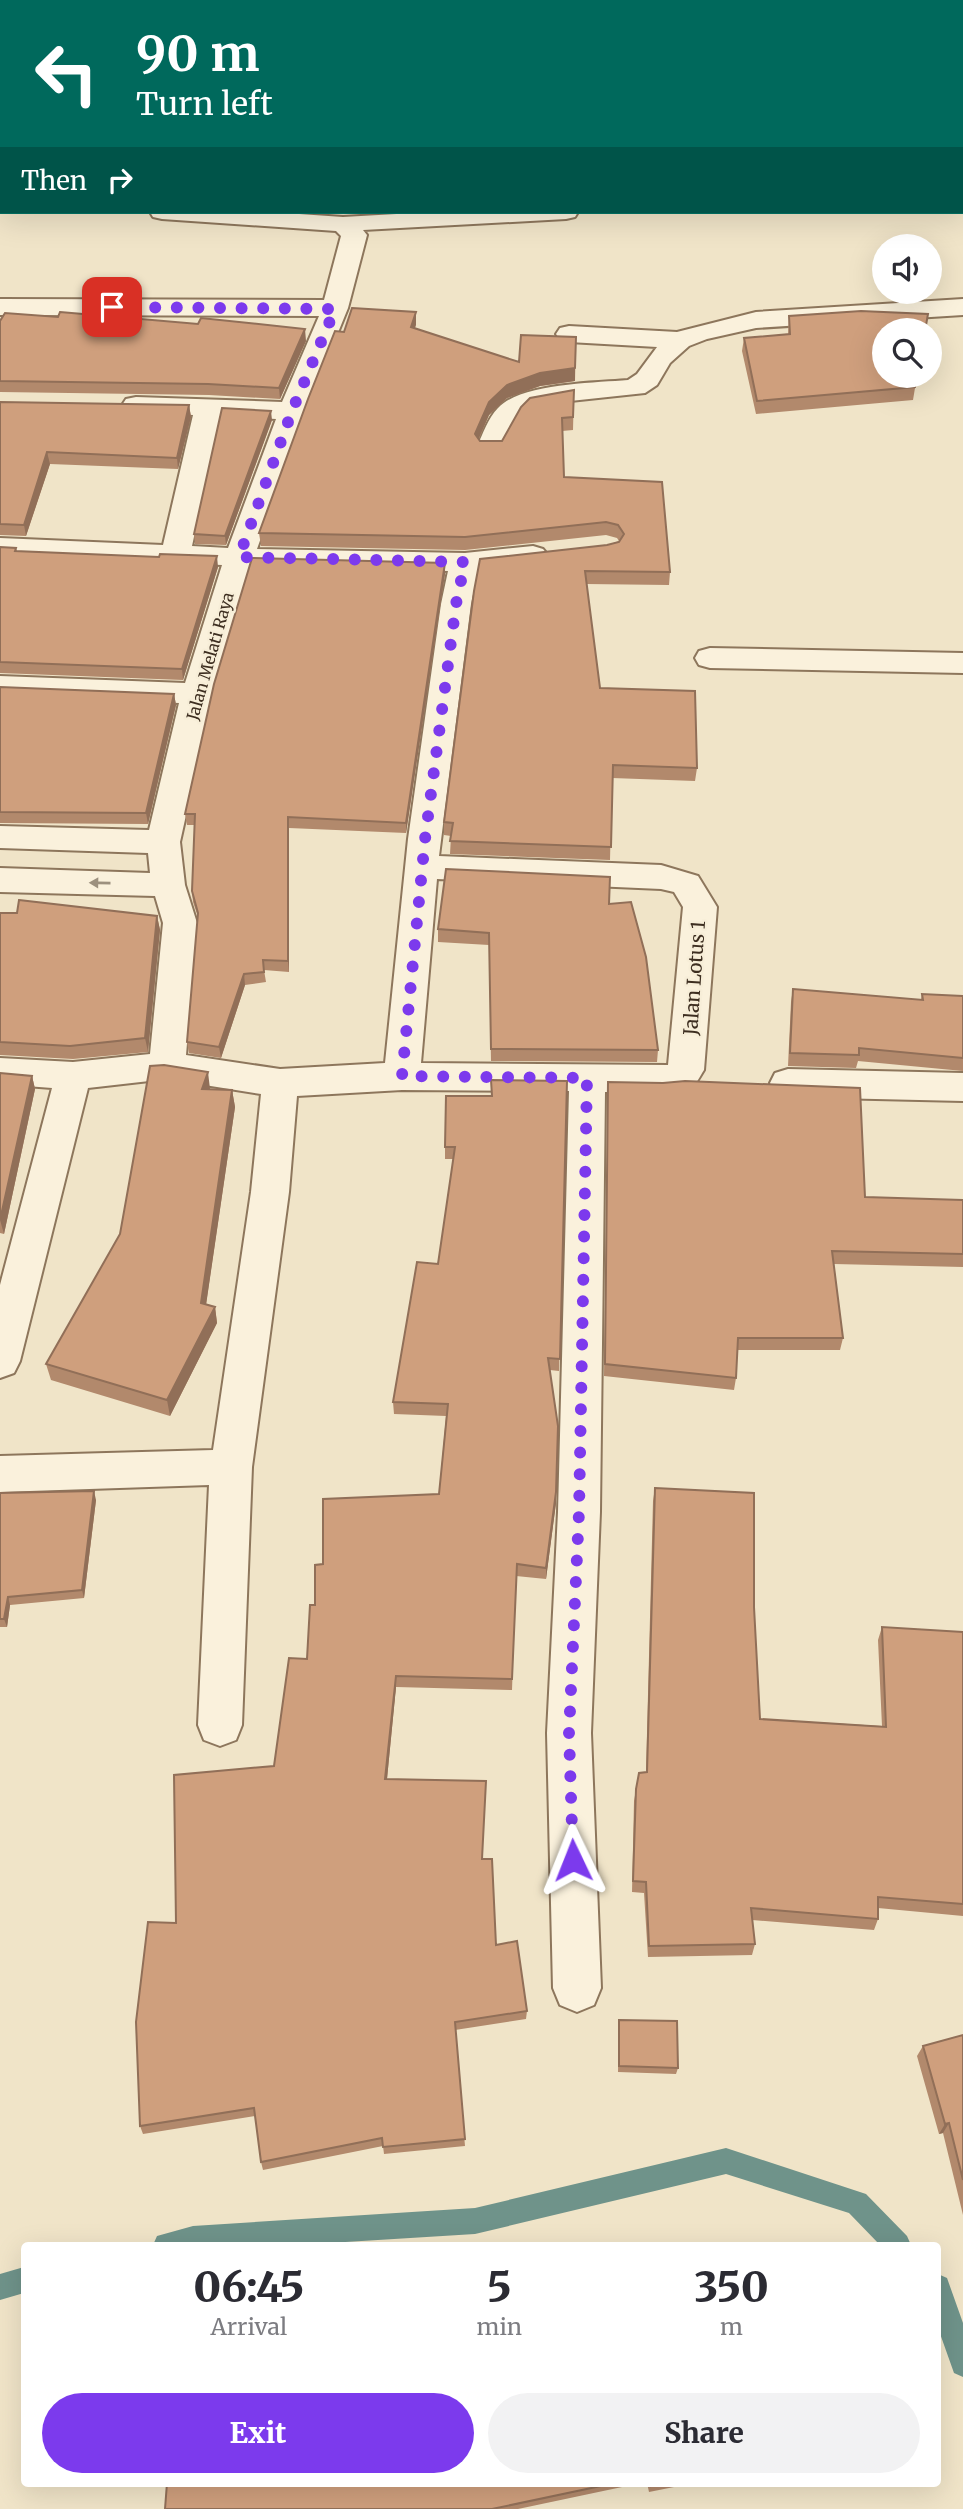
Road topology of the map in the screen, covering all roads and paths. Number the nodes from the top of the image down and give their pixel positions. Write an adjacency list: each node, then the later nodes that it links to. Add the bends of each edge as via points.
1 (192, 214): 3 (street)
2 (529, 214): 3 (street)
3 (343, 224): 6 (street, Jalan Melati Raya, via 354,235)
4 (0, 307): 6 (street)
5 (963, 307): 8 (street, via 756,320)
6 (335, 309): 11 (street, Jalan Melati Raya)
7 (569, 334): 8 (street)
8 (680, 340): 12 (street, via 635,387 520,403 507,414)
9 (111, 405): 10 (street)
10 (209, 406): 11 (street); 15 (street)
11 (292, 411): 16 (street, Jalan Melati Raya)
12 (491, 446)
13 (0, 547): 15 (street)
14 (554, 552): 17 (street)
15 (176, 554): 16 (street)
16 (239, 557): 17 (street); 21 (street, Jalan Melati Raya)
17 (465, 562): 24 (street)
18 (710, 658): 19 (street)
19 (963, 663)
20 (0, 686): 21 (street)
21 (197, 694): 23 (street, Jalan Melati Raya)
22 (0, 837): 23 (street)
23 (163, 842): 26 (street, Jalan Melati Raya)
24 (422, 867): 30 (street); 31 (street, Jalan Lotus 1, via 661,877 686,884 700,907 686,1070 677,1079)
25 (0, 880): 26 (street, one-way to 25)
26 (168, 885): 27 (street, Jalan Melati Raya, via 180,923)
27 (167, 1066): 29 (street, Jalan Lotus 1); 32 (street, Jalan Lotus 1)
28 (0, 1071): 29 (street, Jalan Lotus 1)
29 (73, 1076): 35 (street)
30 (402, 1076): 31 (street, Jalan Lotus 1); 32 (street, Jalan Lotus 1)
31 (587, 1078): 39 (street, via 579,1512 569,1733)
32 (280, 1083): 36 (street, via 270,1192)
33 (788, 1083): 34 (street)
34 (963, 1087)
35 (0, 1361)
36 (231, 1467): 37 (street); 38 (street)
37 (0, 1474)
38 (220, 1725)
39 (577, 1988)

